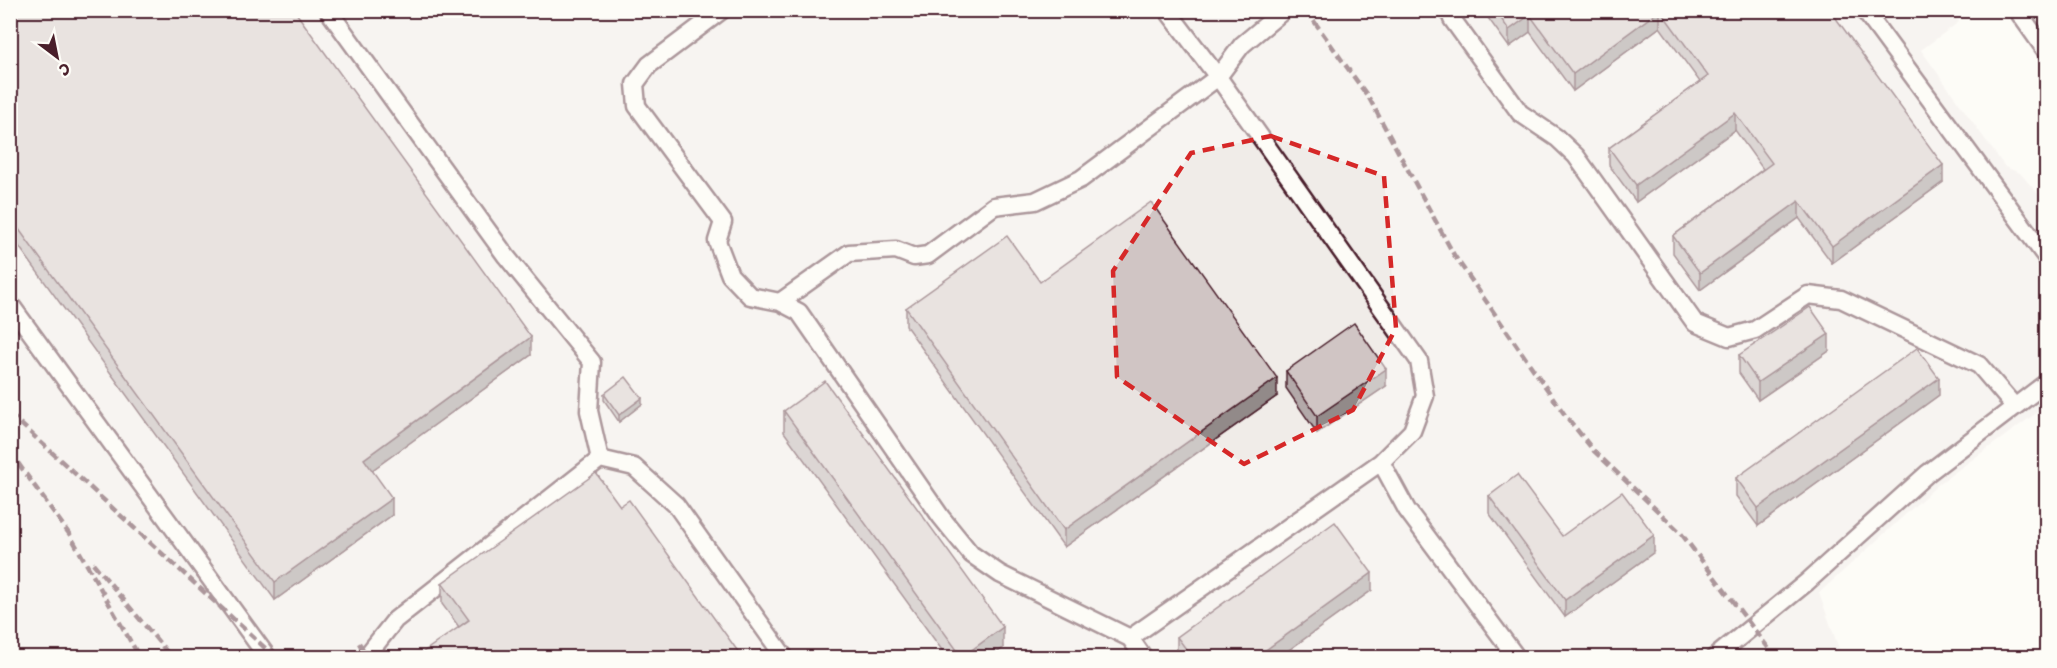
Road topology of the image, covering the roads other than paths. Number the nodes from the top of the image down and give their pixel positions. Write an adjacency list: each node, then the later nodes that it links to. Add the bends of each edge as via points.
1 (328, 10): 15 (lane, via 506,256 592,362 589,411)
2 (722, 10): 11 (lane, via 649,65 635,84 637,106 723,222 717,241 730,275 750,296)
3 (1167, 10): 9 (lane)
4 (1284, 10): 9 (lane, via 1242,45)
5 (1449, 10): 14 (lane, via 1520,113 1576,156 1695,323 1729,337 1755,330 1808,295 1841,299 1979,365)
6 (1864, 10): 10 (lane)
7 (2018, 10): 8 (lane)
8 (2046, 51)
9 (1218, 77): 11 (lane, via 1081,179 1035,201 994,206 928,255 914,257 896,250 849,253); 16 (lane, via 1419,360 1425,396 1412,431)
10 (2046, 257)
11 (780, 302): 17 (lane, via 799,312 941,518 971,554 1000,574)
12 (10, 304): 18 (lane)
13 (2046, 383): 14 (lane)
14 (2014, 406): 23 (lane, via 1928,473 1807,582)
15 (600, 459): 19 (lane, via 395,620); 20 (lane, via 633,466 676,505)
16 (1381, 462): 17 (lane); 22 (lane, via 1407,510)
17 (1130, 638): 21 (lane)
18 (268, 657)
19 (365, 657)
20 (785, 657)
21 (1144, 657)
22 (1517, 657)
23 (1714, 657)

